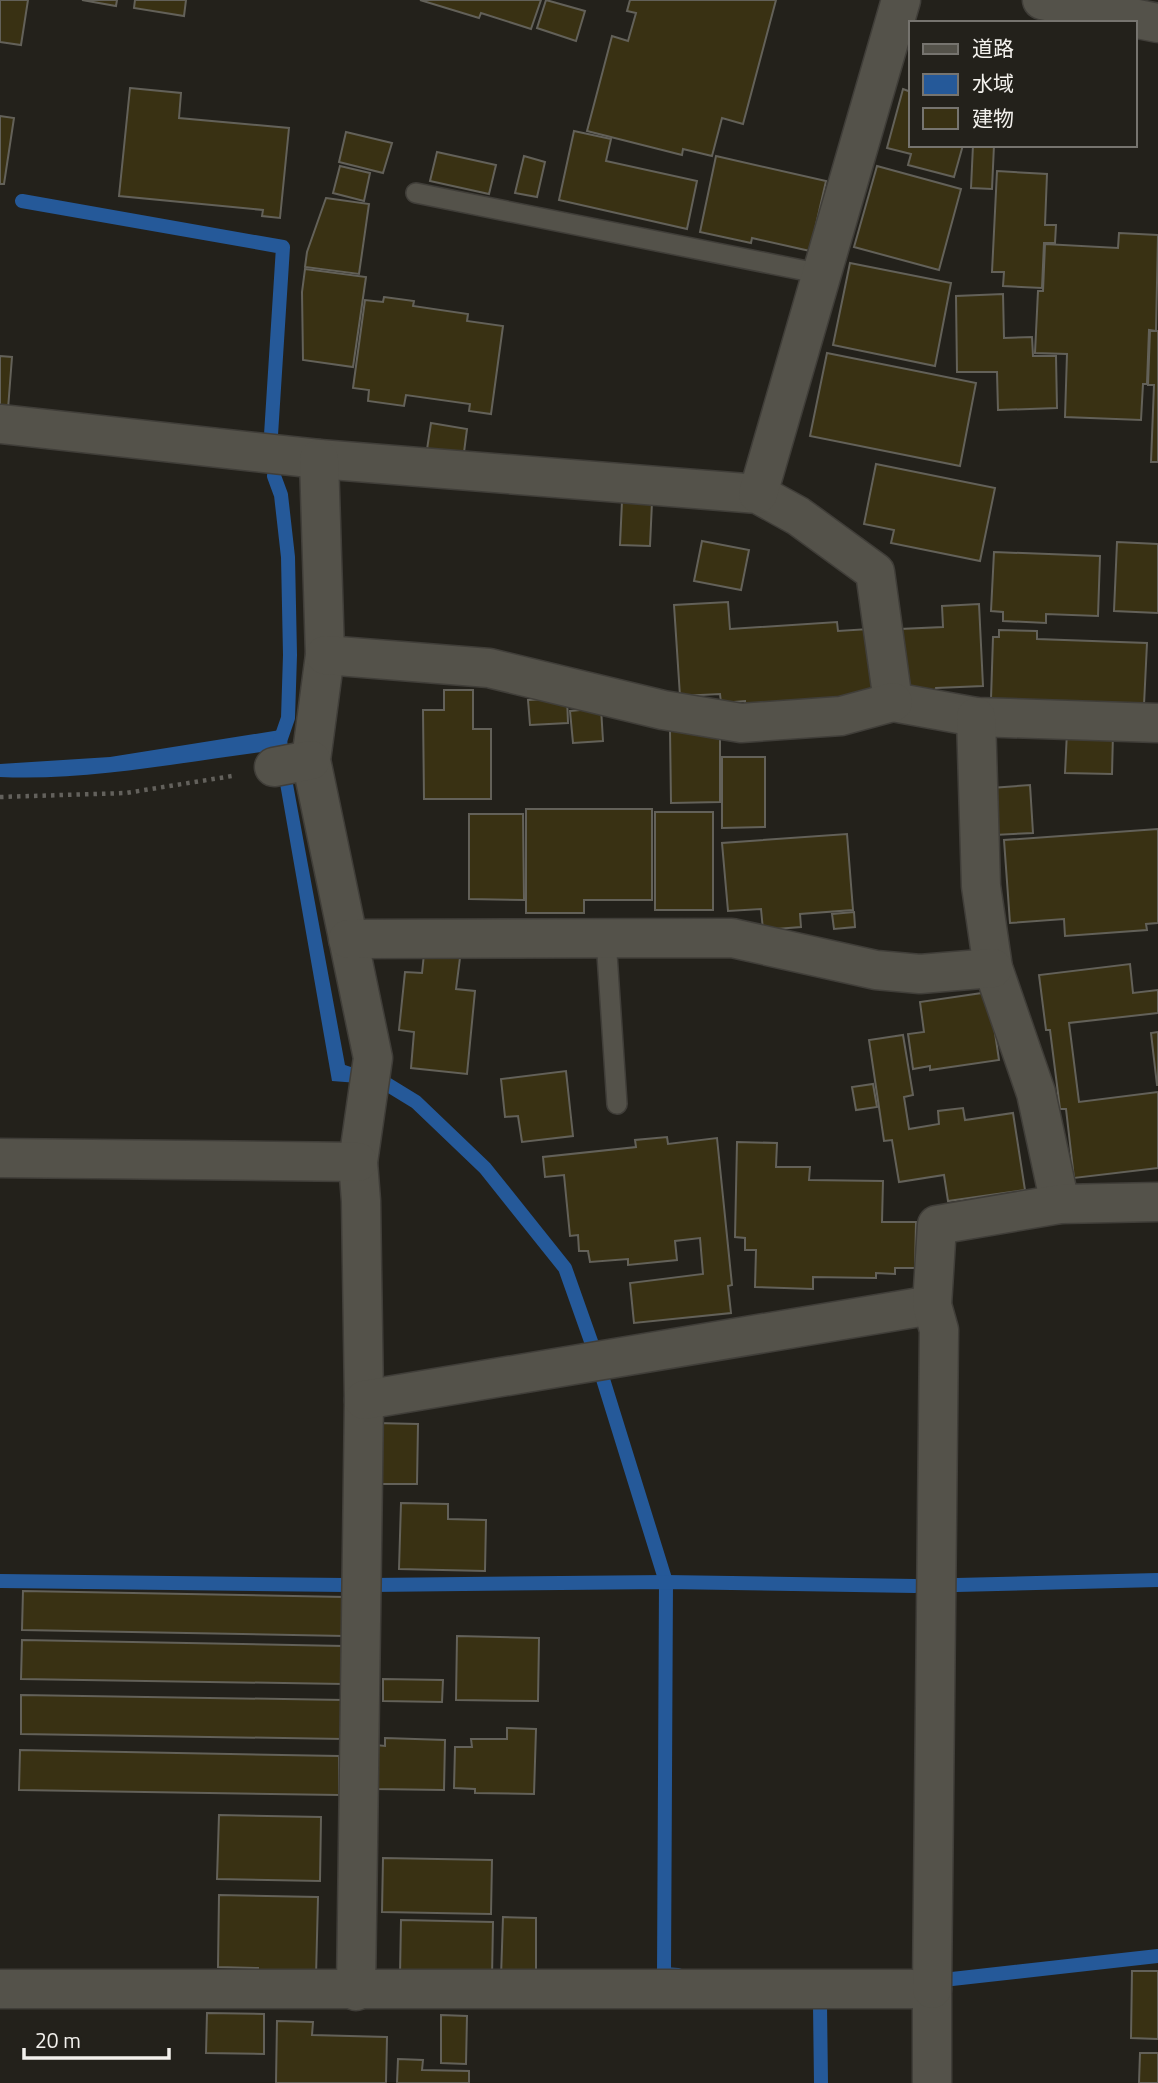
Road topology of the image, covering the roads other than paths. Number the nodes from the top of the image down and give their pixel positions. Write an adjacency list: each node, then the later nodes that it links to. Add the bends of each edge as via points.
1 (901, 0): 5 (street)
2 (1042, 0): 3 (street)
3 (1158, 23)
4 (416, 193): 5 (lane)
5 (822, 274): 8 (street)
6 (0, 424): 7 (street)
7 (319, 459): 8 (street); 9 (street)
8 (758, 494): 10 (street, via 798,516 875,572)
9 (325, 655): 10 (street, via 489,668 663,710 741,723 841,716); 13 (street, via 294,763)
10 (893, 702): 11 (street)
11 (976, 717): 12 (street); 15 (street, via 981,886)
12 (1158, 723)
13 (348, 939): 14 (street); 18 (street, via 373,1058)
14 (606, 939): 15 (street, via 732,938 876,970 920,974); 16 (lane)
15 (993, 968): 20 (street, via 1036,1093)
16 (617, 1104)
17 (0, 1158): 18 (street)
18 (358, 1162): 22 (street)
19 (1158, 1202): 20 (street)
20 (1060, 1204): 21 (street, via 937,1225)
21 (932, 1305): 22 (street); 24 (street, via 939,1331)
22 (364, 1400): 25 (street)
23 (0, 1989): 25 (street)
24 (932, 1989): 25 (street); 26 (street)
25 (356, 1991)
26 (932, 2083)

